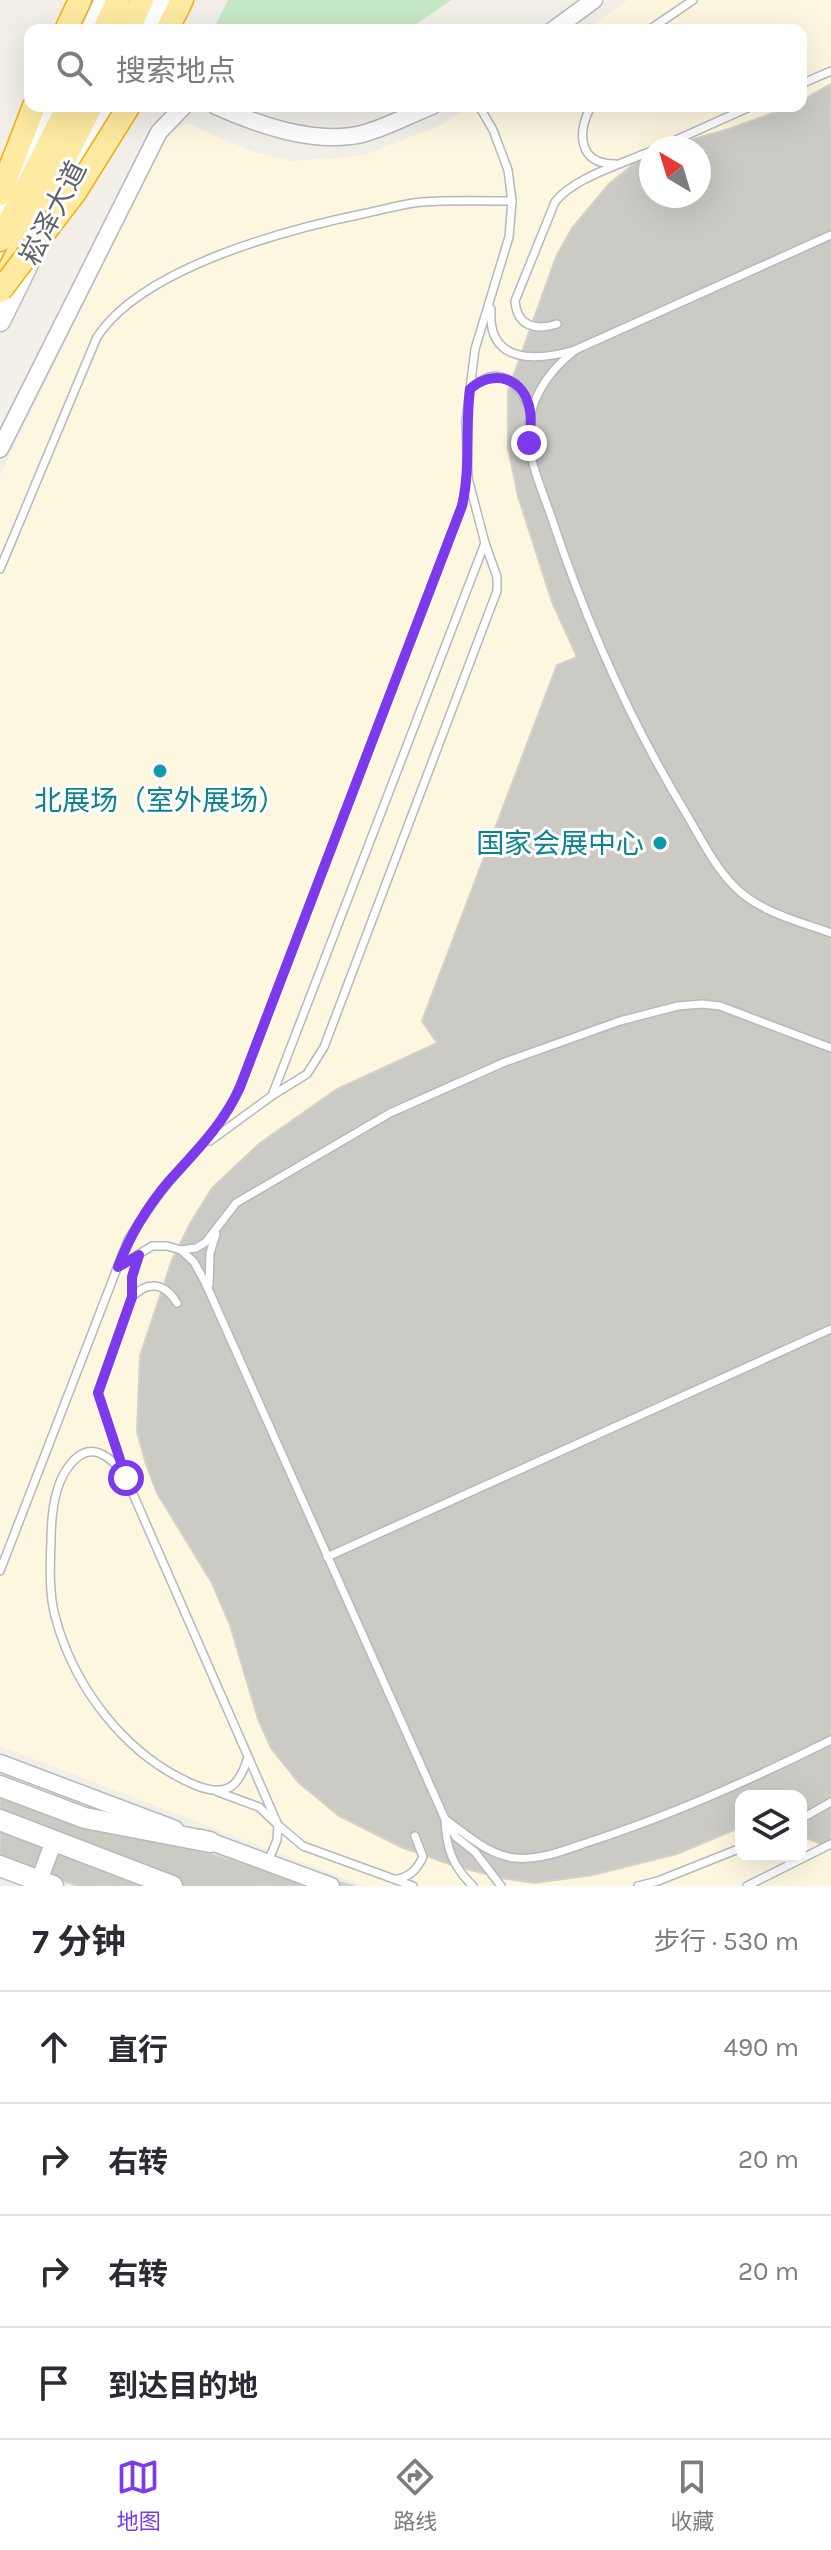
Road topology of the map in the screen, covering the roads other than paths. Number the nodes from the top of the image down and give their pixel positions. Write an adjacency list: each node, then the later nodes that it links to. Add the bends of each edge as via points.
1 (80, 0): 9 (highway)
2 (118, 0): 8 (highway)
3 (142, 0): 10 (highway)
4 (160, 0): 11 (main road)
5 (182, 0): 12 (highway)
6 (594, 0): 13 (street)
7 (693, 0): 14 (lane)
8 (100, 19)
9 (69, 24)
10 (131, 24)
11 (148, 24)
12 (170, 24)
13 (561, 24)
14 (658, 24)
15 (831, 71): 16 (lane)
16 (807, 81)
17 (32, 112): 32 (highway)
18 (50, 112): 34 (main road, 崧泽大道)
19 (65, 112): 36 (highway)
20 (88, 112): 37 (highway, bridge)
21 (104, 112): 39 (main road, 崧泽大道)
22 (125, 112): 37 (highway, bridge, via 76,191)
23 (178, 112): 44 (street, via 159,132)
24 (229, 112): 25 (street, via 318,137 362,134)
25 (417, 112)
26 (482, 112): 33 (lane, via 508,170)
27 (589, 112): 31 (lane, via 582,131 587,153 604,164)
28 (739, 112): 29 (lane)
29 (685, 136)
30 (639, 156): 31 (lane)
31 (621, 164): 40 (lane, via 562,193 546,218 515,301 523,322 534,328)
32 (0, 194)
33 (512, 201): 38 (lane, via 509,237); 47 (lane, via 420,202 271,235 195,265 109,318)
34 (0, 215)
35 (831, 235): 41 (lane)
36 (0, 240)
37 (0, 290)
38 (491, 295): 41 (lane, via 490,319 507,349 538,359); 42 (lane)
39 (0, 321)
40 (557, 324)
41 (575, 350): 43 (lane, via 543,383)
42 (470, 389): 43 (lane, via 481,379 507,379 519,388); 45 (lane)
43 (531, 411): 48 (lane, via 529,443 562,550 628,706 674,793 733,885 757,905)
44 (0, 449)
45 (468, 478): 46 (lane); 51 (lane, via 462,506 240,1087 221,1124)
46 (485, 543): 50 (lane); 50 (lane, via 497,591 328,1037 307,1074)
47 (0, 569)
48 (831, 933)
49 (831, 1048): 52 (lane, via 720,1006 678,1006 620,1021 505,1062 390,1113 236,1203)
50 (273, 1095): 51 (lane)
51 (193, 1155): 55 (lane, via 146,1210)
52 (216, 1233): 53 (lane, via 196,1248); 58 (lane, via 209,1271)
53 (181, 1250): 54 (lane, via 152,1246); 58 (lane, via 194,1262)
54 (139, 1255): 55 (lane); 56 (lane)
55 (118, 1267): 62 (lane)
56 (132, 1297): 57 (lane, via 140,1289 162,1286); 60 (lane, via 98,1393)
57 (177, 1303)
58 (213, 1303): 61 (lane)
59 (831, 1329): 61 (lane)
60 (126, 1478): 64 (lane); 67 (lane, via 103,1453 78,1456 67,1468 51,1523 55,1614 89,1694 119,1733 175,1775)
61 (327, 1557): 70 (lane)
62 (0, 1571)
63 (831, 1740): 70 (lane, via 660,1819 551,1854 512,1858)
64 (248, 1757): 67 (lane, via 237,1784); 72 (lane)
65 (0, 1763): 75 (street)
66 (0, 1786): 75 (main road, via 85,1818)
67 (214, 1791): 72 (lane, via 259,1807)
68 (831, 1802): 69 (lane)
69 (807, 1816)
70 (445, 1819): 85 (lane, via 452,1859); 86 (lane)
71 (0, 1820): 74 (main road)
72 (278, 1825): 78 (lane); 80 (lane, via 303,1846)
73 (415, 1836): 80 (lane, via 423,1857 408,1876)
74 (54, 1841): 81 (street); 82 (main road)
75 (210, 1842): 78 (street)
76 (831, 1844): 88 (lane)
77 (735, 1850): 87 (lane)
78 (268, 1862): 83 (street)
79 (0, 1866): 81 (main road)
80 (395, 1879): 84 (lane)
81 (43, 1884)
82 (172, 1886)
83 (331, 1886)
84 (413, 1886)
85 (473, 1886)
86 (501, 1886)
87 (639, 1886)
88 (747, 1886)

